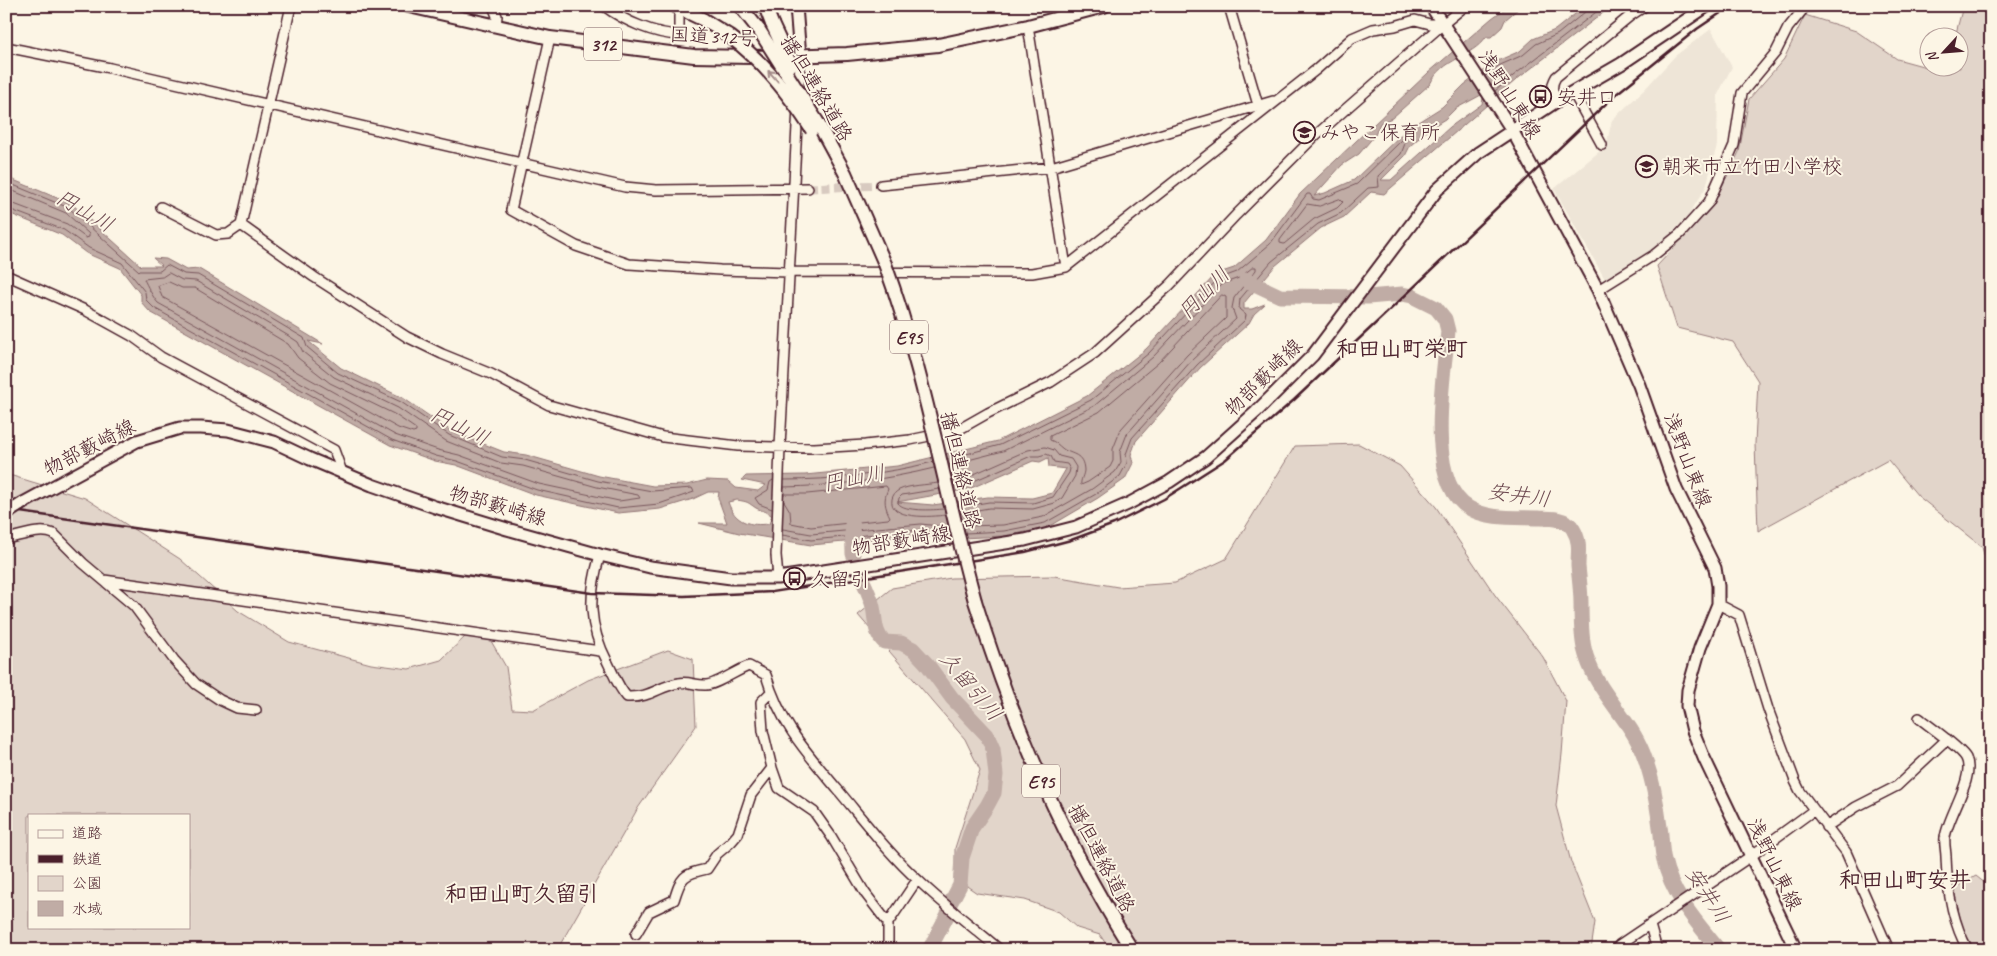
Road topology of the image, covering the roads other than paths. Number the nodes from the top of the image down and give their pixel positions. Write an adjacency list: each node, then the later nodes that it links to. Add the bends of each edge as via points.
1 (291, 6): 25 (street)
2 (409, 6): 16 (highway, 国道312号 / 312)
3 (493, 6): 16 (street)
4 (604, 6): 15 (street, via 628,20 678,35)
5 (740, 6): 27 (highway, 播但連絡道路, bridge)
6 (765, 6): 27 (highway, bridge)
7 (796, 6): 21 (main road)
8 (1104, 6): 17 (highway, 国道312号 / 312)
9 (1229, 6): 26 (street)
10 (1431, 6): 18 (main road, 浅野山東線)
11 (1466, 6): 18 (street)
12 (1645, 6): 24 (street, via 1556,77 1552,91)
13 (1706, 6): 22 (main road, 物部藪崎線, via 1621,64)
14 (1817, 6): 40 (street, via 1805,7 1788,28 1776,52 1742,93 1734,145 1709,202 1680,234 1654,256)
15 (677, 11): 27 (highway, one-way to 15, bridge, via 748,51 704,20)
16 (496, 26): 19 (highway, 国道312号 / 312)
17 (1028, 26): 21 (highway, 国道312号 / 312, via 938,45); 31 (street)
18 (1445, 27): 23 (street, via 1415,20 1374,29 1352,38); 28 (main road, 浅野山東線); 41 (street, via 1316,135 1170,285 1119,332 1051,382 958,430 865,446)
19 (550, 38): 21 (highway, 国道312号 / 312, via 694,56); 30 (street)
20 (6, 47): 25 (street)
21 (800, 57): 33 (street)
22 (1573, 92): 24 (main road, 物部藪崎線); 29 (street)
23 (1276, 100): 26 (street); 37 (street)
24 (1557, 101): 28 (main road, 物部藪崎線)
25 (268, 105): 30 (street); 36 (street)
26 (1258, 105): 31 (street)
27 (817, 124): 65 (highway, 播但連絡道路 / E95, bridge, via 870,228 906,327 975,601 1007,698 1044,786 1090,879)
28 (1512, 130): 40 (main road, 浅野山東線); 46 (main road, 物部藪崎線, via 1478,153 1437,190 1313,355 1232,434 1176,477 1128,504 1076,527 1025,540)
29 (1602, 145)
30 (521, 163): 33 (street, via 625,187 656,190); 38 (street, via 511,210 576,246 629,264)
31 (1051, 167): 32 (street); 37 (street)
32 (881, 185)
33 (793, 188): 34 (street); 38 (street)
34 (808, 188)
35 (161, 207): 36 (street, via 216,235 228,234)
36 (241, 225): 41 (street, via 407,337 491,374 549,405 663,437)
37 (1066, 267): 38 (street, via 1032,273)
38 (788, 272): 41 (street)
39 (6, 275): 42 (street, via 85,310 132,336 161,357 334,450)
40 (1598, 290): 48 (main road, 浅野山東線, via 1639,385 1676,489 1715,568)
41 (780, 451): 46 (street)
42 (342, 472): 43 (main road, 物部藪崎線, bridge, via 274,442 228,430 180,428 136,441); 45 (main road, 物部藪崎線, via 435,507)
43 (6, 514)
44 (6, 539): 47 (street, via 48,531)
45 (600, 555): 46 (main road, 物部藪崎線, via 695,574); 49 (street, via 591,604)
46 (778, 578)
47 (104, 580): 49 (street); 51 (street, via 134,606 196,684 237,708)
48 (1718, 604): 55 (street, via 1739,615 1768,709 1795,781); 57 (main road, 浅野山東線, via 1700,648 1688,690 1687,706 1704,758)
49 (600, 651): 50 (street, via 627,697 648,695 680,682 708,686 749,666 766,676)
50 (771, 692): 54 (street, via 761,702 763,732); 58 (street, via 786,724 812,759)
51 (256, 710)
52 (1919, 718): 53 (street)
53 (1947, 740): 56 (street, via 1897,786); 69 (street, via 1966,758 1968,772 1945,837 1952,909)
54 (772, 768): 59 (street, via 779,788 814,812); 61 (street, via 751,795 735,838 717,854 707,869 688,874 679,884 674,900 649,912)
55 (1814, 810): 56 (street); 57 (street)
56 (1826, 827): 68 (street, via 1846,852)
57 (1751, 856): 60 (street); 67 (main road, 浅野山東線)
58 (917, 880): 59 (street); 64 (street)
59 (888, 923): 63 (street)
60 (1650, 924): 62 (street); 66 (street)
61 (636, 934)
62 (1619, 945)
63 (888, 950)
64 (1000, 950)
65 (1132, 950)
66 (1657, 950)
67 (1796, 950)
68 (1888, 950)
69 (1968, 950)

